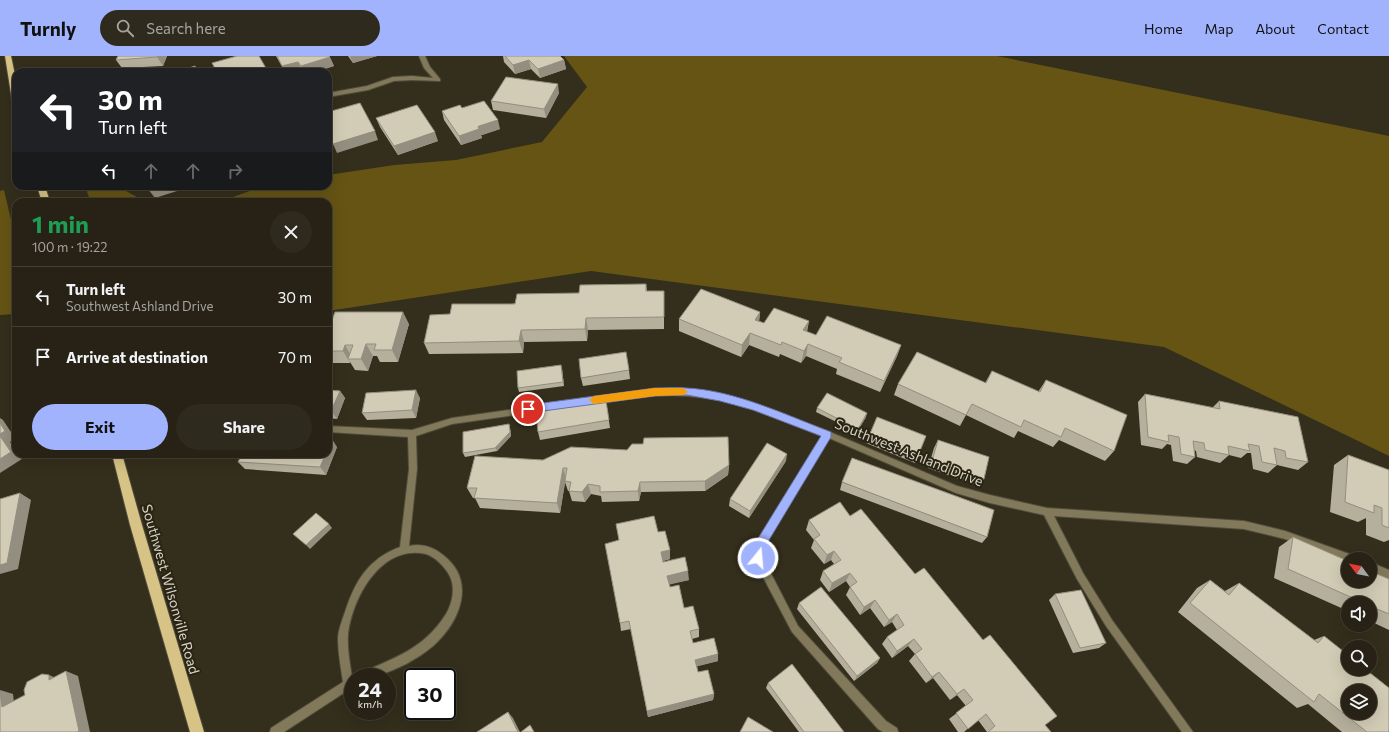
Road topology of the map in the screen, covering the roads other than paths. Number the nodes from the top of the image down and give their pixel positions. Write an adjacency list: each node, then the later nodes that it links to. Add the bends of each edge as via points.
1 (8, 56): 3 (main road)
2 (422, 56): 4 (street, via 427,68 438,80 393,79 368,88)
3 (12, 78)
4 (332, 94)
5 (332, 429): 6 (street, Southwest Ashland Drive)
6 (412, 434): 7 (street, Southwest Ashland Drive, via 460,420 655,392 687,392 754,407); 10 (street, via 413,469)
7 (827, 434): 9 (street, Southwest Ashland Drive, via 956,489); 17 (street, via 761,544 758,558 795,629)
8 (118, 458): 18 (main road, Southwest Wilsonville Road)
9 (1047, 512): 11 (street, Southwest Ashland Drive, via 1244,525 1285,535); 21 (street, via 1080,576 1109,623)
10 (404, 550): 14 (street, via 379,562 354,595 343,638); 15 (street, via 426,550 448,565 455,578 458,593 454,610 430,642 413,654)
11 (1341, 555)
12 (1377, 569): 13 (street)
13 (1389, 575)
14 (348, 668)
15 (383, 668)
16 (344, 687): 19 (street)
17 (882, 728): 20 (street)
18 (197, 732)
19 (275, 732)
20 (893, 732)
21 (1188, 732)

